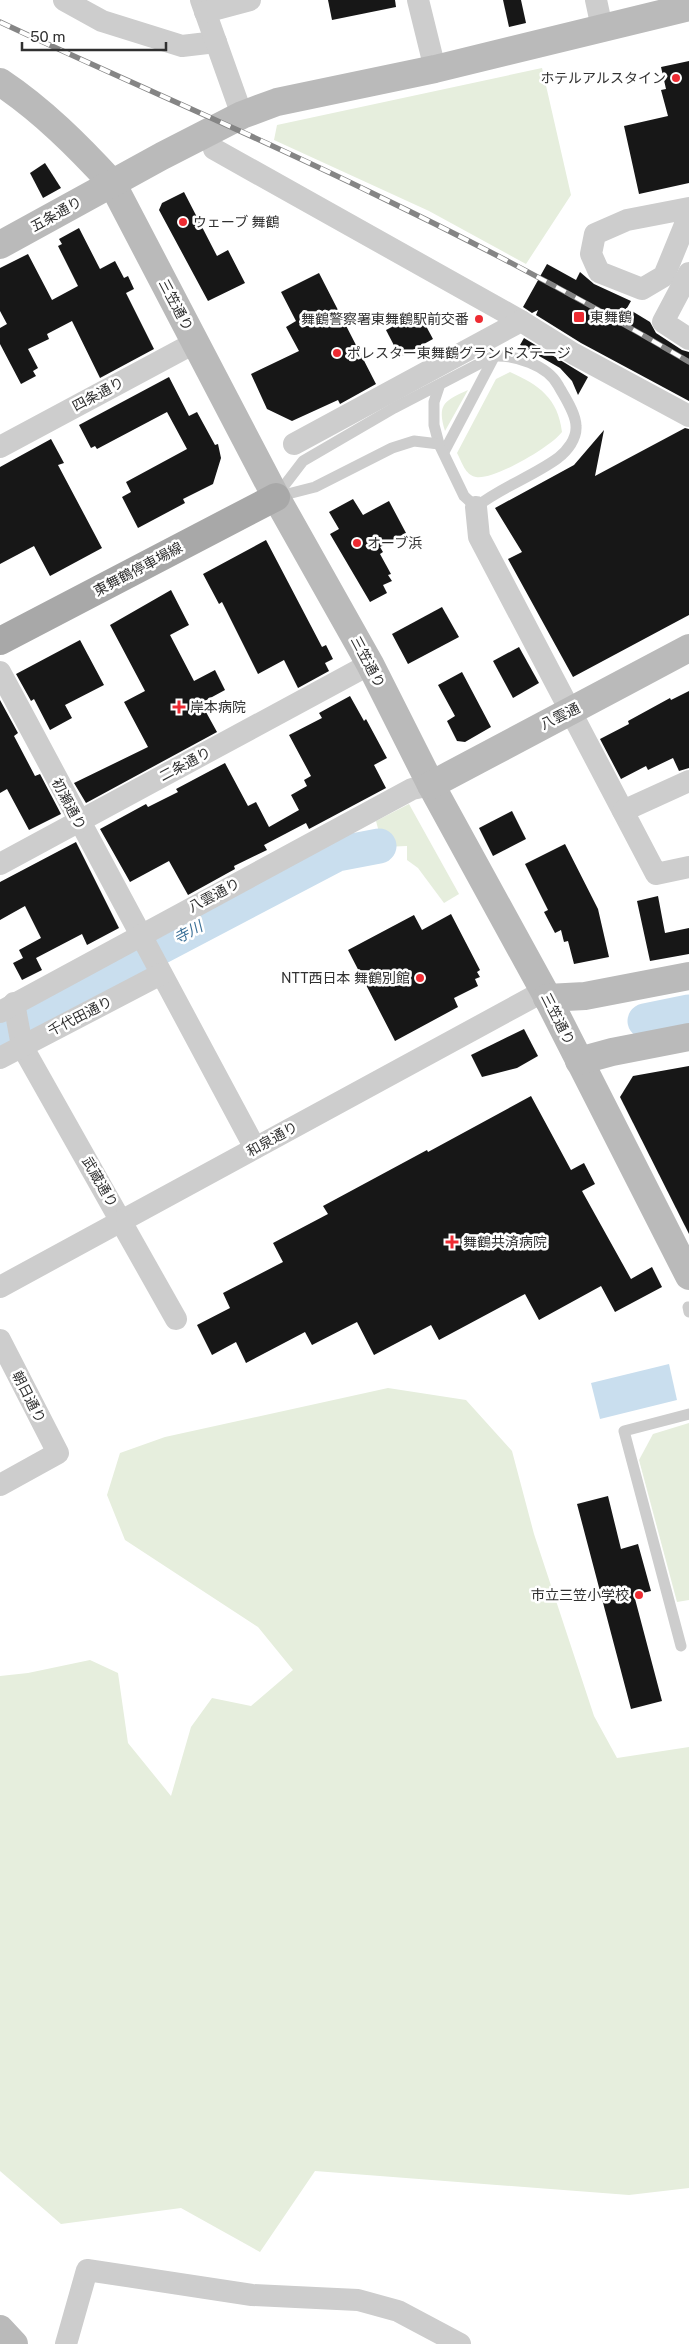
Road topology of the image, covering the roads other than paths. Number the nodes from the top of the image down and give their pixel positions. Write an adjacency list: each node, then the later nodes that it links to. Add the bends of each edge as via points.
1 (64, 0): 8 (street, via 102,21 182,46)
2 (250, 0): 5 (street)
3 (418, 0): 9 (street)
4 (596, 0): 7 (street)
5 (203, 6): 8 (street)
6 (689, 7): 7 (street, 五条通り)
7 (602, 28): 9 (street, 五条通り)
8 (216, 42): 11 (street)
9 (435, 69): 11 (street, 五条通り, via 277,102)
10 (0, 82): 13 (street, 三笠通り, via 20,95 73,142)
11 (242, 115): 13 (street, 五条通り)
12 (214, 149): 18 (street)
13 (112, 183): 16 (street, 五条通り); 20 (street, 三笠通り)
14 (689, 208): 15 (street, via 627,220 595,234 591,254 599,272 642,289 664,276)
15 (689, 215)
16 (0, 245)
17 (689, 273): 19 (street, via 663,322)
18 (521, 321): 23 (street, via 574,354); 24 (street)
19 (689, 339)
20 (196, 342): 25 (street, 四条通り); 27 (street, 三笠通り)
21 (494, 356): 22 (lane); 26 (lane); 28 (lane, via 507,356 536,366 554,378 576,426 572,444 558,458)
22 (439, 387): 26 (lane, via 434,402 434,425); 27 (lane, via 394,408 303,461)
23 (689, 416)
24 (294, 444)
25 (0, 447)
26 (442, 448): 27 (lane, via 414,441 392,448 315,487); 28 (lane, via 464,496)
27 (276, 497): 29 (main road, 東舞鶴停車場線); 31 (street, 三笠通り)
28 (476, 507): 33 (street, via 479,537)
29 (0, 641)
30 (689, 648): 33 (street, 八雲通)
31 (370, 664): 35 (street, 三笠通り); 37 (street, 二条通り)
32 (0, 672): 37 (street, 初瀬通り)
33 (570, 712): 35 (street, 八雲通); 36 (street)
34 (689, 781): 36 (street)
35 (431, 786): 40 (street, 八雲通り, via 412,789); 43 (street, 三笠通り)
36 (623, 811): 39 (street, via 656,874)
37 (78, 822): 38 (street, 二条通り); 40 (street, 初瀬通り)
38 (0, 864)
39 (689, 867)
40 (142, 939): 41 (street, 初瀬通り); 44 (street, 八雲通り)
41 (159, 971): 46 (street, 千代田通り); 49 (street)
42 (689, 976): 43 (street, via 585,996)
43 (545, 994): 48 (street, 三笠通り); 49 (street, 和泉通り)
44 (10, 1009): 46 (street)
45 (689, 1037): 48 (street)
46 (21, 1041): 47 (street, 千代田通り); 50 (street, 武蔵通り)
47 (0, 1058)
48 (579, 1061): 51 (street, 三笠通り)
49 (255, 1148): 50 (street, 和泉通り)
50 (121, 1220): 52 (street, 和泉通り); 53 (street, 武蔵通り)
51 (689, 1276)
52 (0, 1287)
53 (176, 1319)
54 (0, 1340): 56 (street, 朝日通り, via 58,1453)
55 (689, 1414): 57 (lane, via 624,1432)
56 (0, 1485)
57 (680, 1646)
58 (0, 2329): 59 (street)
59 (14, 2344)
60 (66, 2344): 61 (street, via 87,2270 252,2295 358,2300 398,2311)
61 (460, 2344)

